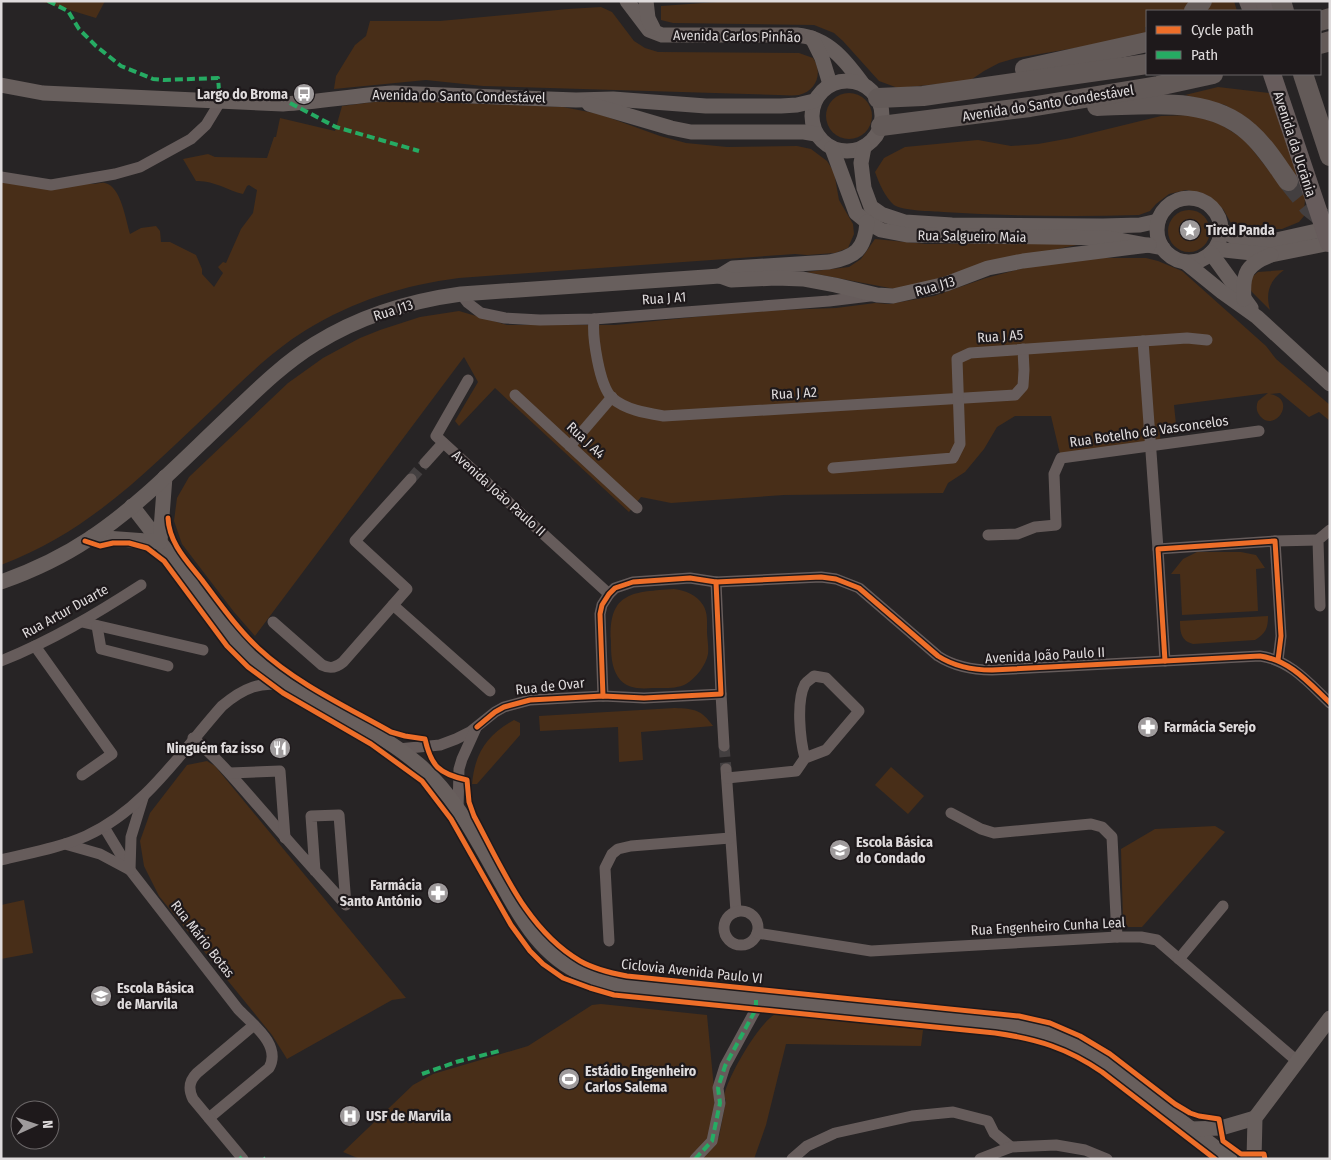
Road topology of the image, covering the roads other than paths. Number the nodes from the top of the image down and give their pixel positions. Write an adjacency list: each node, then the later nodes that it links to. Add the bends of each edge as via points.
1 (627, 1): 3 (main road, Avenida Carlos Pinhão)
2 (646, 1): 4 (main road, Avenida Carlos Pinhão, via 651,26)
3 (638, 8): 4 (main road, Avenida Carlos Pinhão, via 643,25)
4 (662, 35): 5 (main road, Avenida Carlos Pinhão, via 797,35)
5 (812, 38): 11 (main road, Avenida Carlos Pinhão); 12 (main road, Avenida Carlos Pinhão, via 838,54)
6 (1146, 42): 14 (highway, via 1015,71)
7 (1146, 64): 14 (highway, Avenida do Santo Condestável)
8 (1208, 75): 19 (highway, Avenida do Santo Condestável)
9 (1272, 75): 30 (main road, Avenida da Ucrânia)
10 (1306, 83): 24 (highway)
11 (830, 84): 12 (main road, via 846,80); 17 (main road)
12 (862, 84): 15 (main road)
13 (1, 85): 18 (main road, via 43,93)
14 (957, 91): 15 (highway, Avenida do Santo Condestável)
15 (878, 98): 20 (main road)
16 (576, 100): 17 (main road, Avenida do Santo Condestável, via 613,99 706,106 798,105); 18 (main road, Avenida do Santo Condestável, via 394,93 304,103); 21 (main road, Avenida do Santo Condestável, via 691,132)
17 (814, 101): 21 (main road, via 811,112)
18 (220, 102): 25 (street, via 206,125 191,139 140,167 51,185)
19 (1030, 107): 20 (highway, Avenida do Santo Condestável); 26 (highway, via 1175,105 1208,110 1248,131)
20 (881, 126): 22 (main road)
21 (816, 134): 23 (main road)
22 (864, 147): 23 (main road, via 854,151); 27 (main road, Rua Salgueiro Maia, via 862,172 871,207 905,222 1103,226)
23 (832, 148): 28 (main road, Rua Salgueiro Maia, via 856,213)
24 (1330, 156)
25 (1, 177)
26 (1288, 181)
27 (1158, 221): 29 (main road, via 1172,204 1182,199 1193,199 1212,209); 31 (main road)
28 (867, 222): 31 (main road, Rua Salgueiro Maia, via 881,230 907,235 1109,238); 35 (main road, Rua J13, via 859,248 852,256 829,262 733,268)
29 (1221, 229): 30 (main road, via 1240,241 1258,244); 32 (main road)
30 (1328, 236): 33 (main road)
31 (1156, 247): 34 (main road); 37 (main road, Rua J13, via 1023,261 988,268 920,291)
32 (1213, 251): 33 (main road); 34 (main road, via 1204,259); 38 (main road)
33 (1271, 255): 38 (main road, via 1258,260 1248,270 1243,283)
34 (1185, 262): 39 (main road)
35 (720, 276): 36 (main road, Rua J13); 37 (main road, Rua J13, via 731,280 803,279)
36 (461, 294): 40 (street, Rua J A1, via 481,313 505,318); 55 (main road, Rua J13, via 388,310 314,344 261,386)
37 (877, 295): 40 (street, Rua J A1)
38 (1244, 299): 39 (main road)
39 (1257, 317): 45 (main road)
40 (594, 319): 47 (street, via 599,372)
41 (1207, 340): 42 (street, Rua J A5)
42 (1143, 341): 43 (street, Rua J A5); 51 (street)
43 (1023, 349): 48 (street, Rua J A2, via 1023,386 1015,395); 48 (street, Rua J A5, via 970,353 958,359)
44 (468, 380): 50 (street, Avenida João Paulo II, via 436,436)
45 (1330, 384)
46 (515, 395): 52 (street, Rua J A4)
47 (612, 397): 48 (street, Rua J A2, via 636,411 664,416); 52 (street)
48 (959, 399): 54 (street, Rua J A5, via 960,444 953,458)
49 (1259, 431): 51 (street, Rua Botelho de Vasconcelos)
50 (443, 443): 53 (street); 69 (street, Avenida João Paulo II)
51 (1150, 445): 60 (street, Rua Botelho de Vasconcelos, via 1062,458 1054,474 1056,525 1035,527 1017,534); 65 (street)
52 (570, 446): 58 (street, Rua J A4)
53 (426, 463)
54 (833, 468)
55 (165, 477): 57 (main road, Rua J13); 64 (main road)
56 (411, 479): 70 (street, via 355,541 407,589)
57 (132, 506): 61 (main road, Rua J13); 64 (main road)
58 (637, 508)
59 (1330, 530): 62 (street)
60 (988, 535)
61 (92, 537): 64 (main road); 66 (main road, Rua J13, via 43,565)
62 (1318, 540): 63 (street); 71 (street)
63 (1275, 541): 65 (street); 77 (street, via 1281,636)
64 (160, 542): 81 (main road, via 235,639 260,664)
65 (1158, 549): 79 (street)
66 (1, 582)
67 (716, 582): 69 (street, Avenida João Paulo II, via 690,578 633,582 615,588); 79 (street, Avenida João Paulo II, via 814,577 846,582 866,594 938,656 968,669); 83 (street)
68 (141, 585): 72 (street, Rua Artur Duarte)
69 (609, 594): 84 (street, via 602,605 600,622)
70 (393, 605): 73 (street, via 335,667 322,665); 82 (street)
71 (1320, 606)
72 (82, 622): 74 (street); 75 (street, Rua Artur Duarte)
73 (273, 622)
74 (97, 626): 76 (street); 80 (street, via 101,649)
75 (35, 646): 78 (street, Rua Artur Duarte); 92 (street, via 112,754)
76 (203, 650)
77 (1278, 660): 79 (street, Avenida João Paulo II, via 1260,656); 85 (street, Avenida João Paulo II)
78 (1, 661)
79 (1165, 661)
80 (168, 666)
81 (293, 689): 87 (street, via 271,684 245,690 222,706); 89 (main road)
82 (490, 691)
83 (721, 694): 84 (street, Rua de Ovar, via 644,698); 88 (street)
84 (603, 696): 86 (street, Rua de Ovar, via 517,703 495,712)
85 (1330, 703)
86 (476, 727): 89 (street, Rua de Ovar, via 440,745); 94 (street, Rua de Ovar, via 459,769)
87 (194, 738): 91 (street); 93 (street)
88 (724, 746)
89 (398, 749): 94 (main road, via 429,774)
90 (805, 758): 90 (street, via 800,702 806,684 814,676 826,678 860,711 826,750); 98 (street, via 796,771 726,773)
91 (230, 773): 97 (street); 97 (street, via 280,771)
92 (82, 775)
93 (143, 796): 96 (street); 101 (street, via 131,837)
94 (458, 810): 109 (main road, via 526,926 543,947 570,968 613,984)
95 (951, 813): 106 (street, via 994,833 1091,824 1102,827 1112,838)
96 (104, 827): 99 (street); 101 (street, Rua Mário Botas)
97 (285, 838): 102 (street)
98 (730, 838): 104 (street); 107 (street, via 618,848 605,868)
99 (64, 844): 100 (street); 101 (street, Rua Mário Botas, via 100,854)
100 (1, 860)
101 (130, 870): 111 (street, Rua Mário Botas)
102 (315, 871): 102 (street, via 346,904 339,815 311,816)
103 (1224, 906): 108 (street)
104 (736, 912): 105 (street, via 745,911 756,919); 105 (street, via 727,918 724,925 728,938 734,943 746,944)
105 (757, 933): 106 (street, Rua Engenheiro Cunha Leal, via 871,951)
106 (1117, 937): 108 (street, Rua Engenheiro Cunha Leal, via 1153,938)
107 (609, 941)
108 (1179, 959): 112 (street, Rua Engenheiro Cunha Leal)
109 (756, 1000): 115 (main road, via 1000,1024 1045,1032 1105,1062); 118 (street, via 756,1009 725,1066 718,1088 720,1103 712,1141)
110 (1330, 1018): 112 (main road)
111 (254, 1025): 113 (street, Rua Mário Botas, via 270,1045 272,1063); 113 (street, via 190,1082 193,1099)
112 (1297, 1061): 114 (main road)
113 (209, 1118): 117 (street)
114 (1255, 1118): 115 (main road, via 1220,1128); 123 (main road)
115 (1191, 1129): 122 (main road)
116 (1011, 1147): 119 (street, via 994,1133 988,1121 953,1112 912,1116 835,1134 807,1146); 120 (street); 121 (street, via 1056,1145 1085,1150)
117 (242, 1158)
118 (695, 1159)
119 (792, 1159)
120 (980, 1159)
121 (1107, 1159)
122 (1230, 1159)
123 (1254, 1159)

